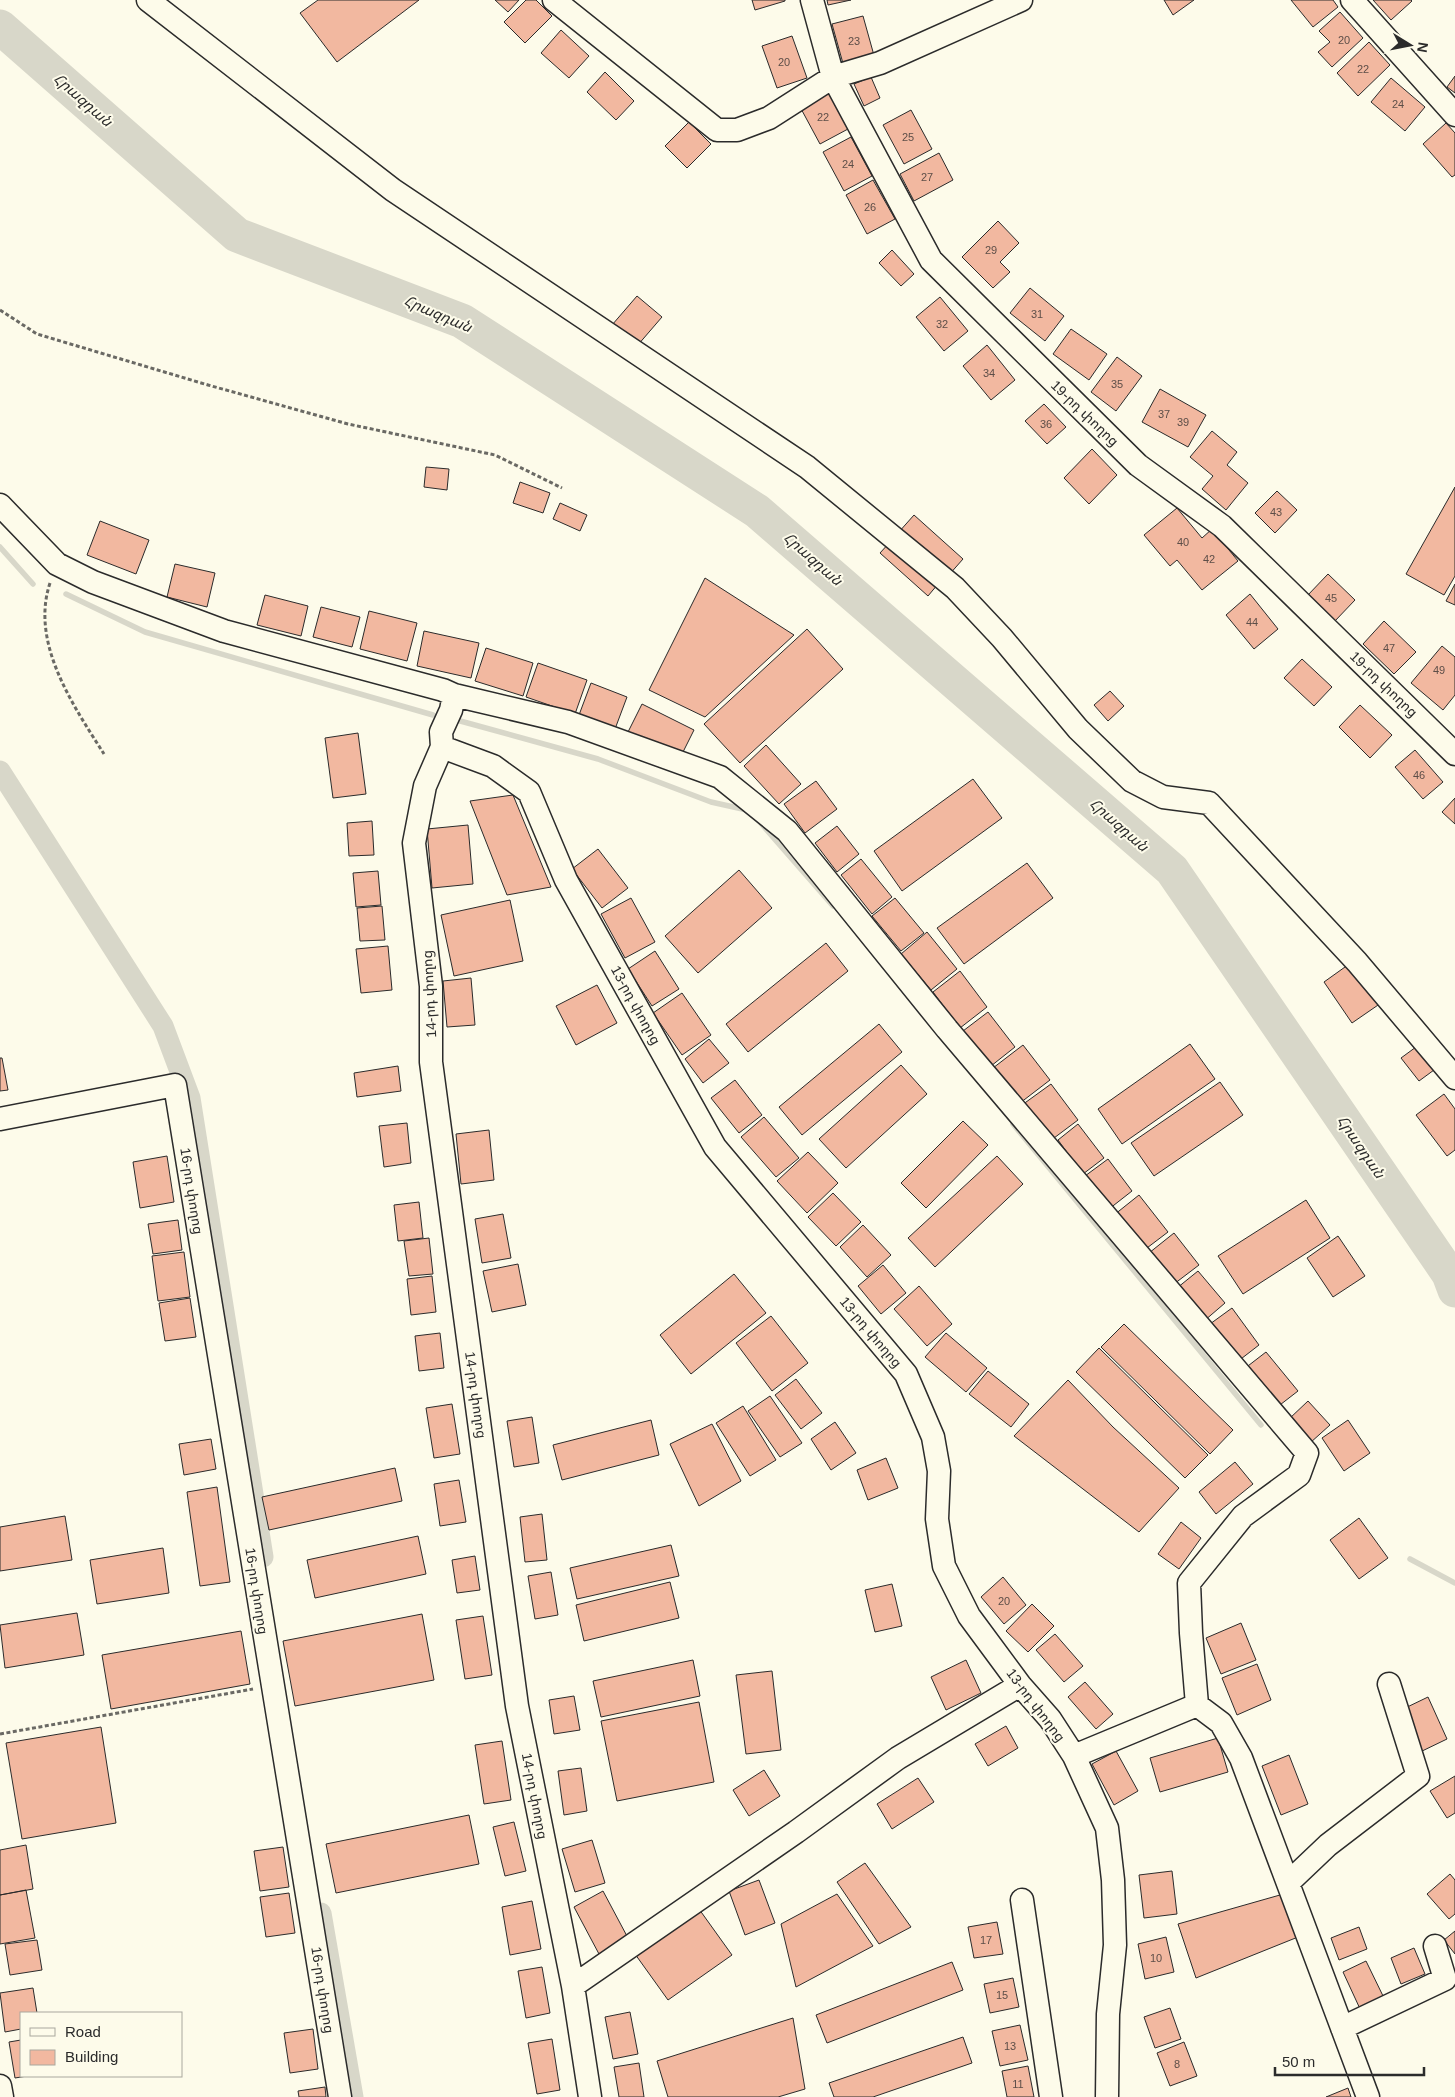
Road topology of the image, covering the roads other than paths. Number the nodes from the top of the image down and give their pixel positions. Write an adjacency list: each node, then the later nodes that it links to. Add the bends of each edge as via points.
1 (148, 0): 12 (street, via 393,190 807,468 866,514 955,588 1002,638 1078,729 1132,782 1163,797 1209,803 1357,962)
2 (554, 0): 6 (street, via 717,130 737,130 769,118)
3 (812, 0): 6 (street, 19-րդ փողոց)
4 (1021, 0): 6 (street, via 880,62)
5 (1352, 0): 7 (street)
6 (833, 77): 11 (street, 19-րդ փողոց, via 931,260 1138,465 1222,526)
7 (1455, 115)
8 (0, 505): 9 (street, via 57,564 93,582 224,631)
9 (454, 695): 10 (street, 14-րդ փողոց, via 441,732); 16 (street, via 568,722 720,778 787,831 953,1037 1307,1453 1299,1476 1243,1516 1189,1583)
10 (442, 746): 15 (street, 13-րդ փողոց, via 493,766 529,792 566,880 715,1147 906,1374 933,1437 939,1471 937,1519 944,1566 969,1616); 21 (street, 14-րդ փողոց, via 425,786 414,843 431,986 431,1062 517,1706)
11 (1455, 754)
12 (1455, 1078)
13 (0, 1119): 25 (street, 16-րդ փողոց, via 175,1084)
14 (1389, 1684): 18 (street, via 1418,1776 1328,1845)
15 (1020, 1685): 17 (street, 13-րդ փողոց, via 1050,1719); 21 (street, via 898,1758)
16 (1197, 1705): 17 (street); 18 (street, via 1221,1723 1241,1758)
17 (1074, 1756): 28 (street, 13-րդ փողոց, via 1107,1828 1113,1880 1115,1945 1108,2014)
18 (1288, 1883): 22 (street)
19 (1022, 1900): 27 (street)
20 (1435, 1946): 22 (street, via 1445,1979)
21 (573, 1986): 26 (street, 14-րդ փողոց)
22 (1342, 2028): 29 (street)
23 (0, 2086): 24 (street)
24 (2, 2097)
25 (340, 2097)
26 (590, 2097)
27 (1051, 2097)
28 (1107, 2097)
29 (1368, 2097)

